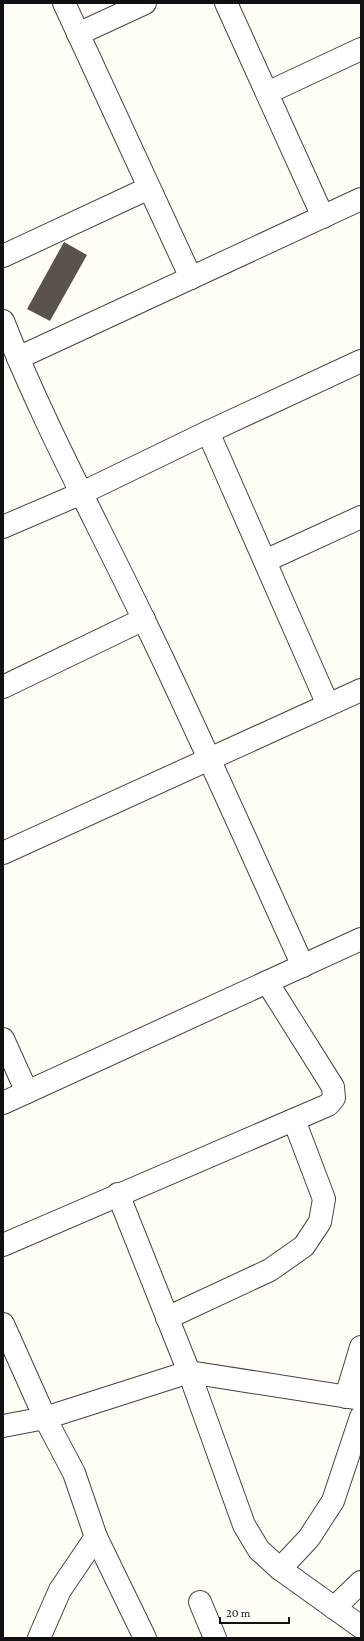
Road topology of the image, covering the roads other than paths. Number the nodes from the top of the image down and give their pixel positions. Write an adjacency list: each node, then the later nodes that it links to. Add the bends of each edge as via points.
1 (64, 3): 4 (street)
2 (145, 3): 4 (street)
3 (226, 3): 6 (street)
4 (78, 34): 7 (street)
5 (361, 49): 6 (street)
6 (267, 92): 9 (street)
7 (149, 188): 10 (street); 11 (street)
8 (361, 199): 9 (street)
9 (323, 217): 11 (street)
10 (3, 256)
11 (191, 278): 13 (street)
12 (3, 321): 13 (street)
13 (18, 358): 16 (street)
14 (361, 361): 15 (street)
15 (208, 432): 16 (street); 19 (street)
16 (82, 493): 18 (street); 20 (street)
17 (361, 517): 19 (street)
18 (3, 527)
19 (265, 561): 23 (street)
20 (144, 620): 21 (street); 24 (street)
21 (3, 687)
22 (361, 690): 23 (street)
23 (328, 705): 24 (street)
24 (208, 760): 25 (street); 27 (street)
25 (3, 853)
26 (361, 939): 27 (street)
27 (304, 966): 28 (street)
28 (267, 982): 30 (street); 32 (street, via 333,1087 334,1098 328,1105)
29 (3, 1039): 30 (street)
30 (27, 1092): 31 (street)
31 (3, 1103)
32 (294, 1120): 33 (street); 35 (street, via 324,1199 320,1222 304,1246 270,1270)
33 (118, 1194): 34 (street); 35 (street)
34 (3, 1244)
35 (167, 1318): 38 (street)
36 (3, 1324): 40 (street)
37 (361, 1347): 39 (street)
38 (189, 1372): 39 (street); 40 (street); 44 (street, via 244,1525 259,1550)
39 (354, 1398)
40 (45, 1418): 42 (street); 43 (street, via 74,1473)
41 (361, 1421): 44 (street, via 333,1501 310,1538)
42 (3, 1426)
43 (96, 1537): 49 (street, via 60,1590); 50 (street)
44 (280, 1569): 47 (street)
45 (361, 1582): 47 (street)
46 (200, 1602): 51 (street)
47 (334, 1608): 48 (street)
48 (361, 1628)
49 (39, 1638)
50 (146, 1638)
51 (215, 1638)

